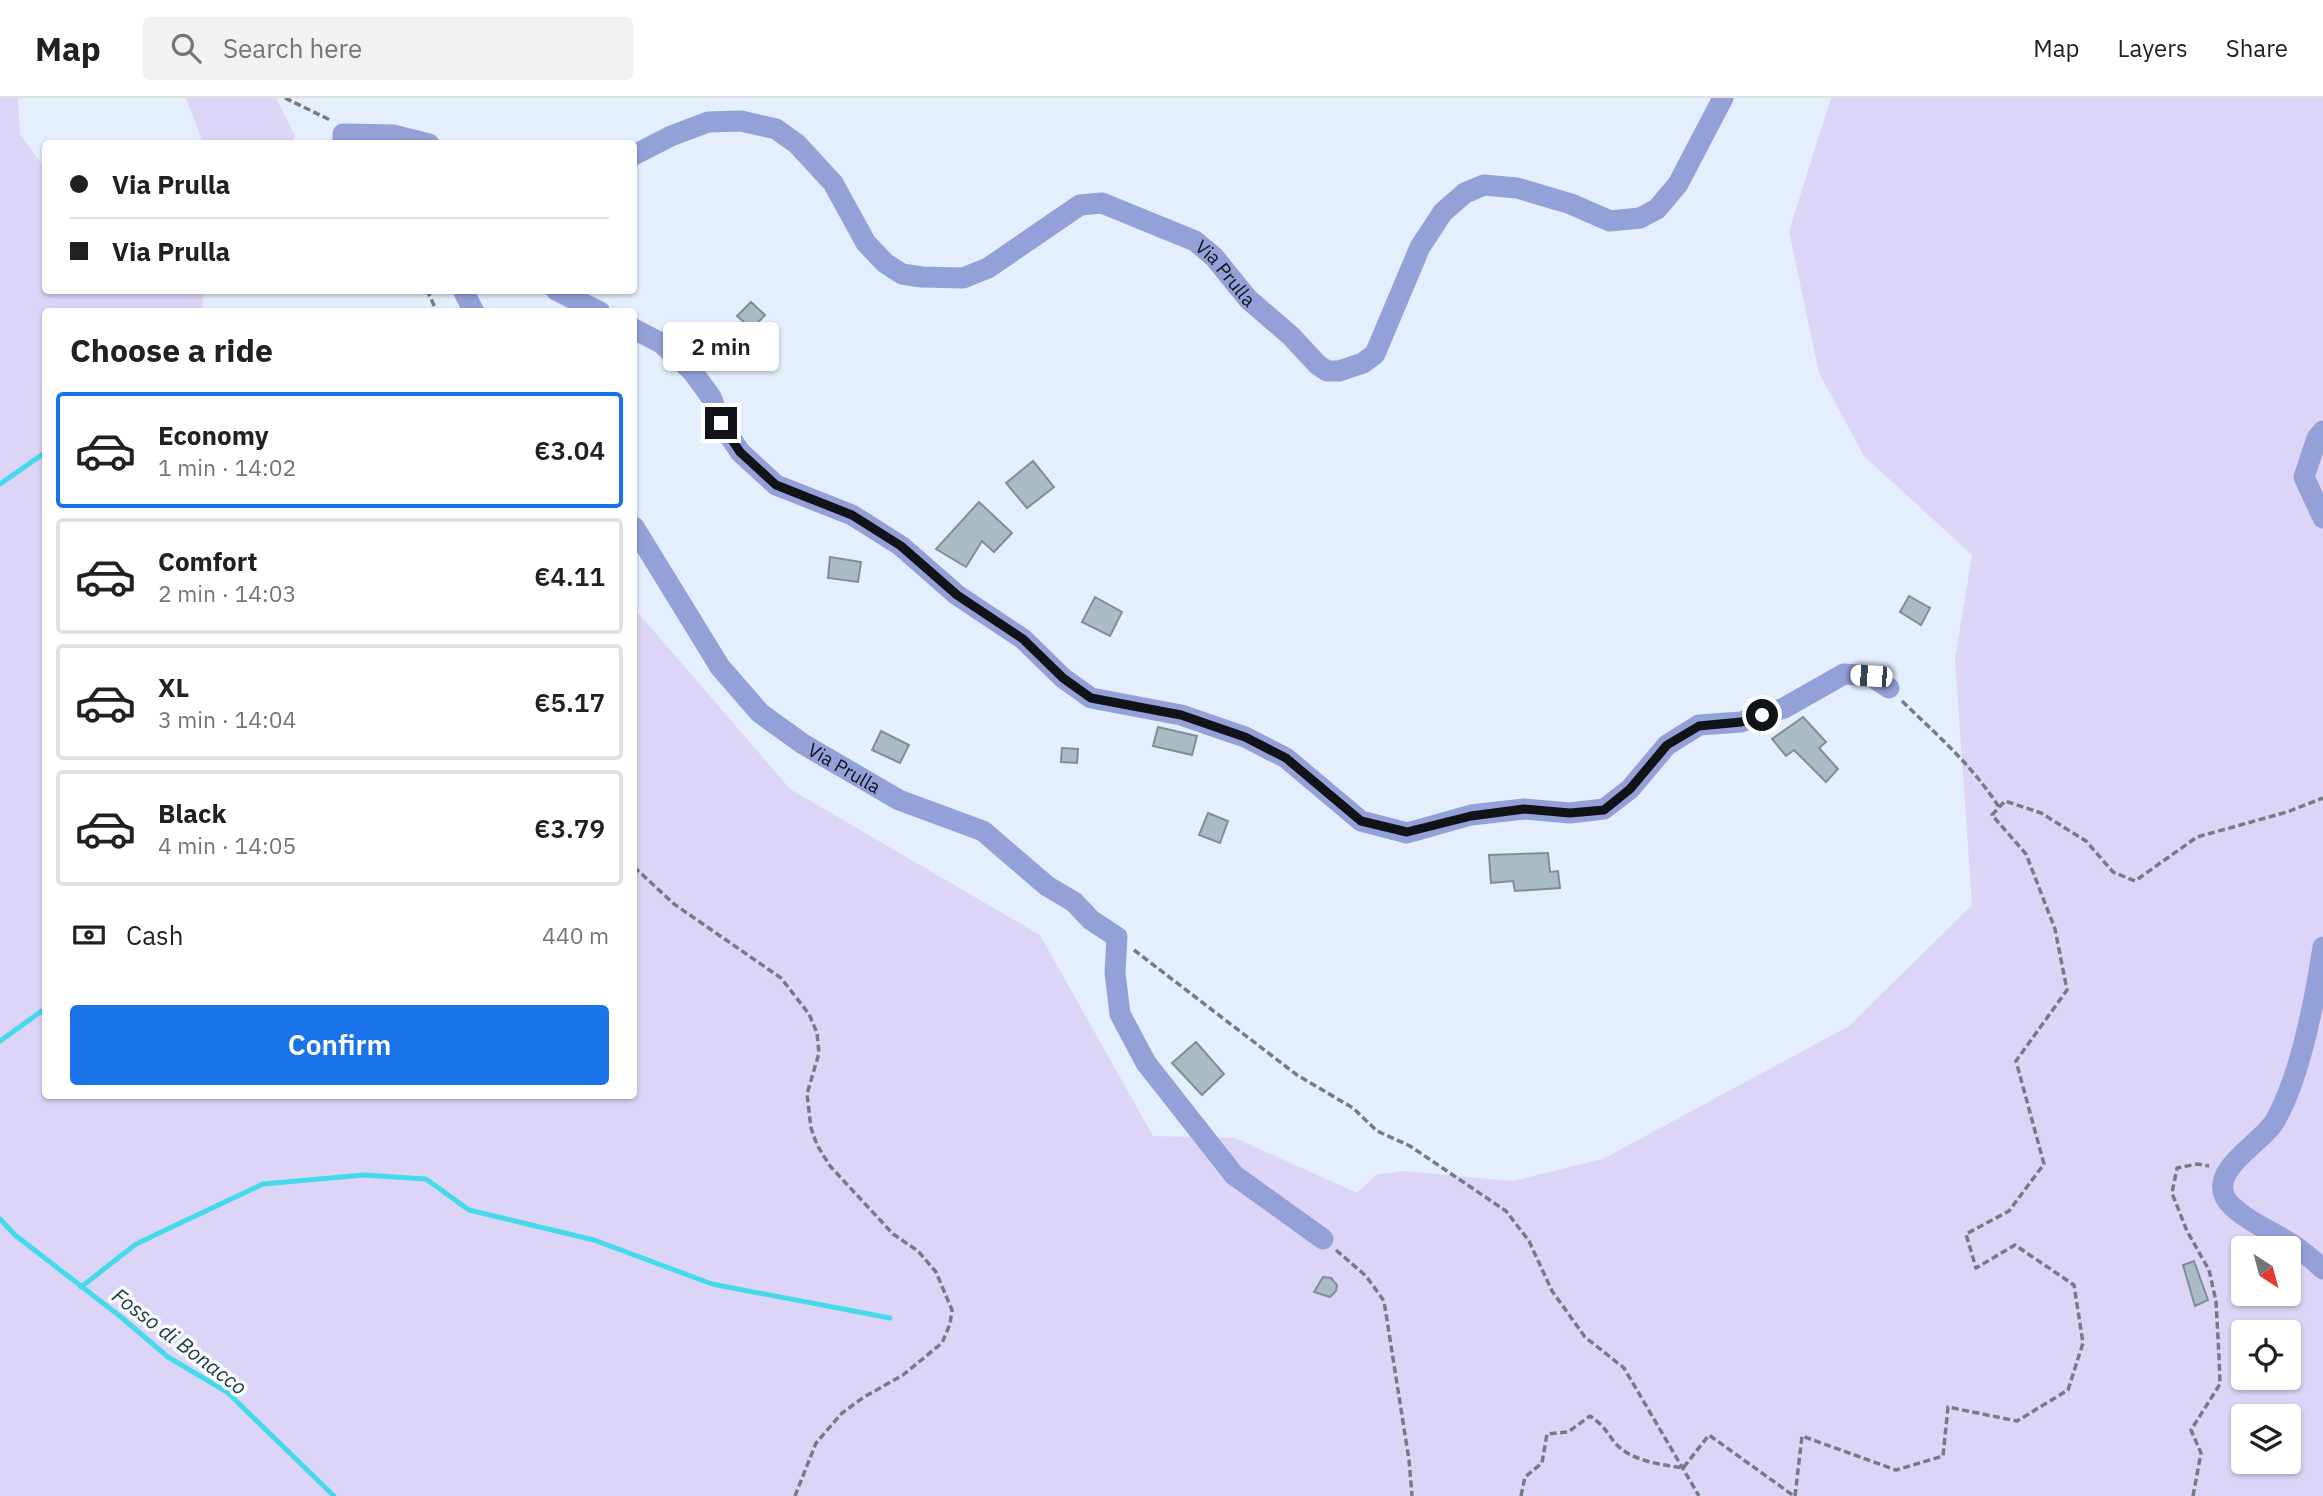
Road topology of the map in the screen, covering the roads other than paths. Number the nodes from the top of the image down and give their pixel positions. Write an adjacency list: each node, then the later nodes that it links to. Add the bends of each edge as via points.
1 (1723, 98): 4 (street, Via Prulla, via 1678,184 1657,209 1640,218 1610,221 1517,188 1484,185 1465,193 1443,212 1420,247 1375,354 1339,371 1318,365 1195,242 1102,203 1080,205 988,268 963,278 922,277 902,274 885,263 866,243 832,183 797,144 776,130 741,121 708,122)
2 (343, 139): 3 (street, via 393,135)
3 (413, 140)
4 (637, 153)
5 (564, 294): 6 (street)
6 (592, 308)
7 (637, 330): 11 (street, via 661,342 692,371 740,452 776,485 852,515 901,546 957,595 1023,639 1091,698 1181,715 1245,737 1286,758 1361,821 1407,832 1524,809 1604,810 1630,789 1667,745 1699,726 1741,722 1784,708 1844,674 1871,676)
8 (2323, 431): 9 (street, via 2304,477)
9 (2323, 518)
10 (637, 532): 13 (street, Via Prulla, via 720,667 760,713 803,744 900,800 983,831 1117,937 1120,1014 1146,1063 1234,1175)
11 (1889, 688)
12 (2323, 947): 14 (street, via 2288,1099 2272,1126 2228,1170 2222,1185 2225,1197 2244,1215 2293,1244)
13 (1323, 1239)
14 (2323, 1269)

